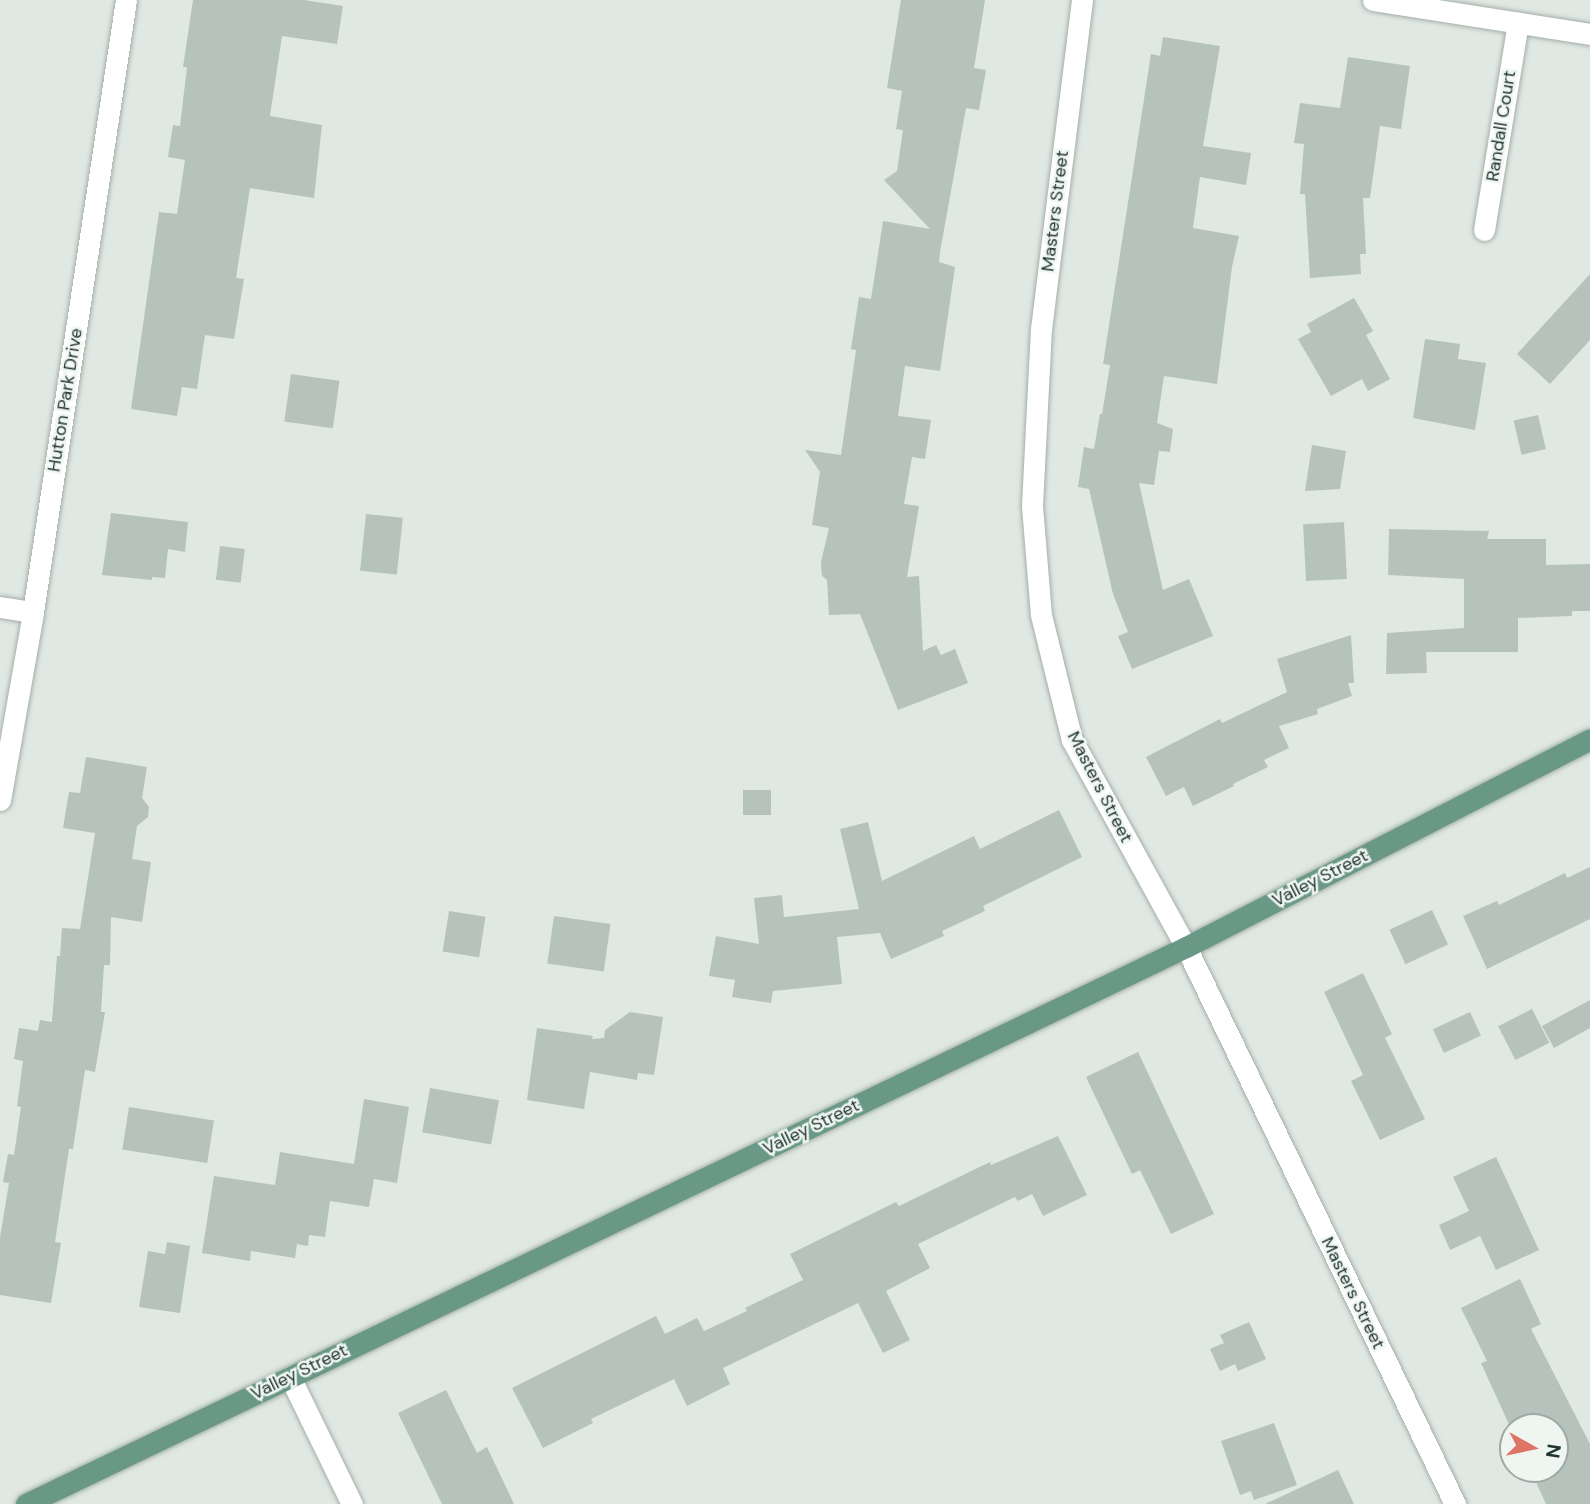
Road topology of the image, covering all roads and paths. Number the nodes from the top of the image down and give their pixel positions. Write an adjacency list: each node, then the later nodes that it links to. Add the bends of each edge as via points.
1 (126, 0): 8 (street, Hutton Park Drive)
2 (1082, 0): 11 (street, Masters Street, via 1041,328 1032,506 1041,615 1072,740)
3 (1373, 0): 4 (street)
4 (1518, 23): 5 (street); 6 (street, Randall Court)
5 (1590, 34)
6 (1484, 230)
7 (0, 607): 8 (street)
8 (33, 612): 10 (street, Hutton Park Drive)
9 (1590, 739): 11 (main road, Valley Street)
10 (0, 800)
11 (1186, 947): 12 (main road, Valley Street); 15 (street, Masters Street)
12 (290, 1377): 13 (main road, Valley Street); 14 (street)
13 (26, 1504)
14 (352, 1504)
15 (1455, 1504)

